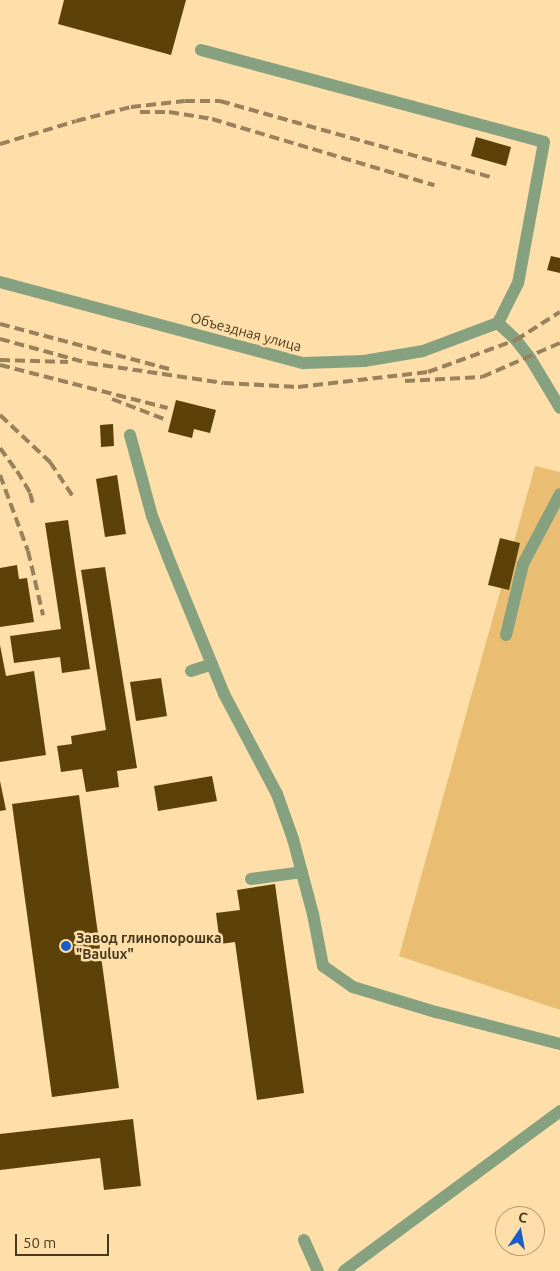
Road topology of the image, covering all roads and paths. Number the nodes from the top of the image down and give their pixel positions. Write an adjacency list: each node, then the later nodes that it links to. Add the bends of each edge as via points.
1 (201, 50): 3 (street, via 544,142 518,283)
2 (0, 282): 3 (street, Объездная улица, via 303,363 364,361 423,352)
3 (498, 323): 4 (street, via 530,358)
4 (560, 408)
5 (130, 435): 8 (street, via 152,516)
6 (560, 494): 7 (street, via 523,564)
7 (506, 635)
8 (212, 664): 9 (street); 10 (street, via 224,694 277,794)
9 (191, 671)
10 (302, 872): 11 (street); 12 (street, via 323,966 353,987)
11 (252, 879)
12 (560, 1044)
13 (560, 1111): 15 (street)
14 (304, 1240): 16 (street)
15 (359, 1266): 17 (street)
16 (318, 1271)
17 (344, 1271)

